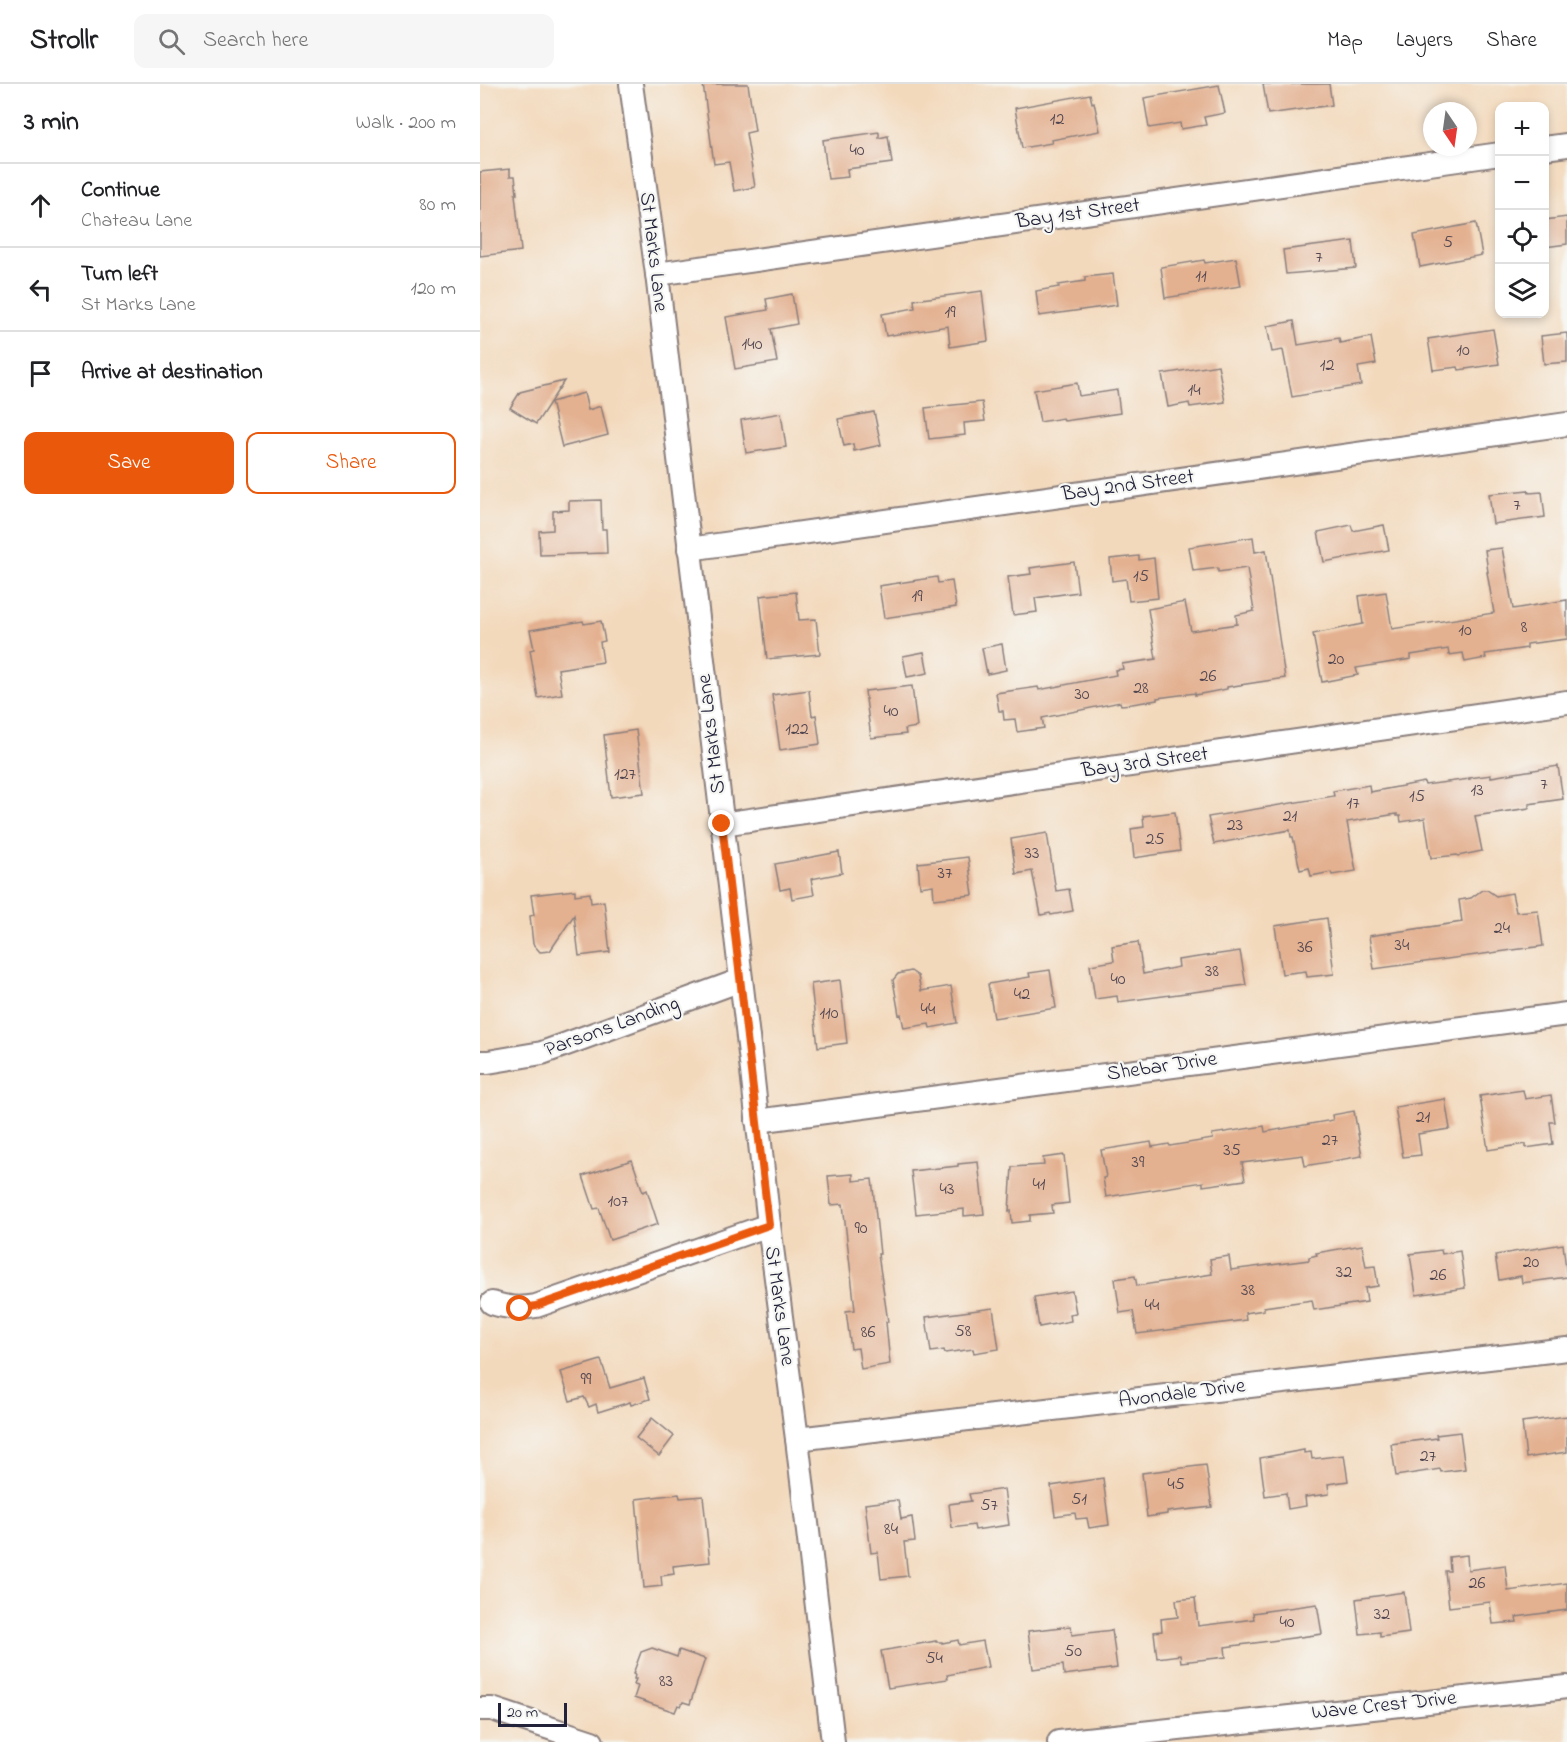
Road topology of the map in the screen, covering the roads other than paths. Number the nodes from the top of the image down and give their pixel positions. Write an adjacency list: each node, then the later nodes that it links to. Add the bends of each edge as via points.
1 (631, 84): 5 (street, St Marks Lane)
2 (1567, 144): 3 (street)
3 (1549, 147)
4 (1495, 155): 5 (street, Bay 1st Street)
5 (657, 274): 7 (street, St Marks Lane)
6 (1567, 424): 7 (street, Bay 2nd Street)
7 (689, 549): 9 (street, St Marks Lane)
8 (1567, 702): 9 (street, Bay 3rd Street)
9 (722, 824): 10 (street, St Marks Lane)
10 (741, 980): 12 (street, Parsons Landing, via 542,1053); 13 (street, St Marks Lane)
11 (1567, 1014): 13 (street, Shebar Drive)
12 (480, 1062)
13 (758, 1121): 14 (street, St Marks Lane)
14 (769, 1225): 15 (street, via 536,1306 520,1309); 17 (street, St Marks Lane)
15 (492, 1304)
16 (1567, 1349): 17 (street, Avondale Drive)
17 (797, 1439): 21 (street, St Marks Lane)
18 (1567, 1686): 22 (street, Wave Crest Drive)
19 (480, 1708): 20 (street)
20 (592, 1742)
21 (833, 1742)
22 (1059, 1742)

